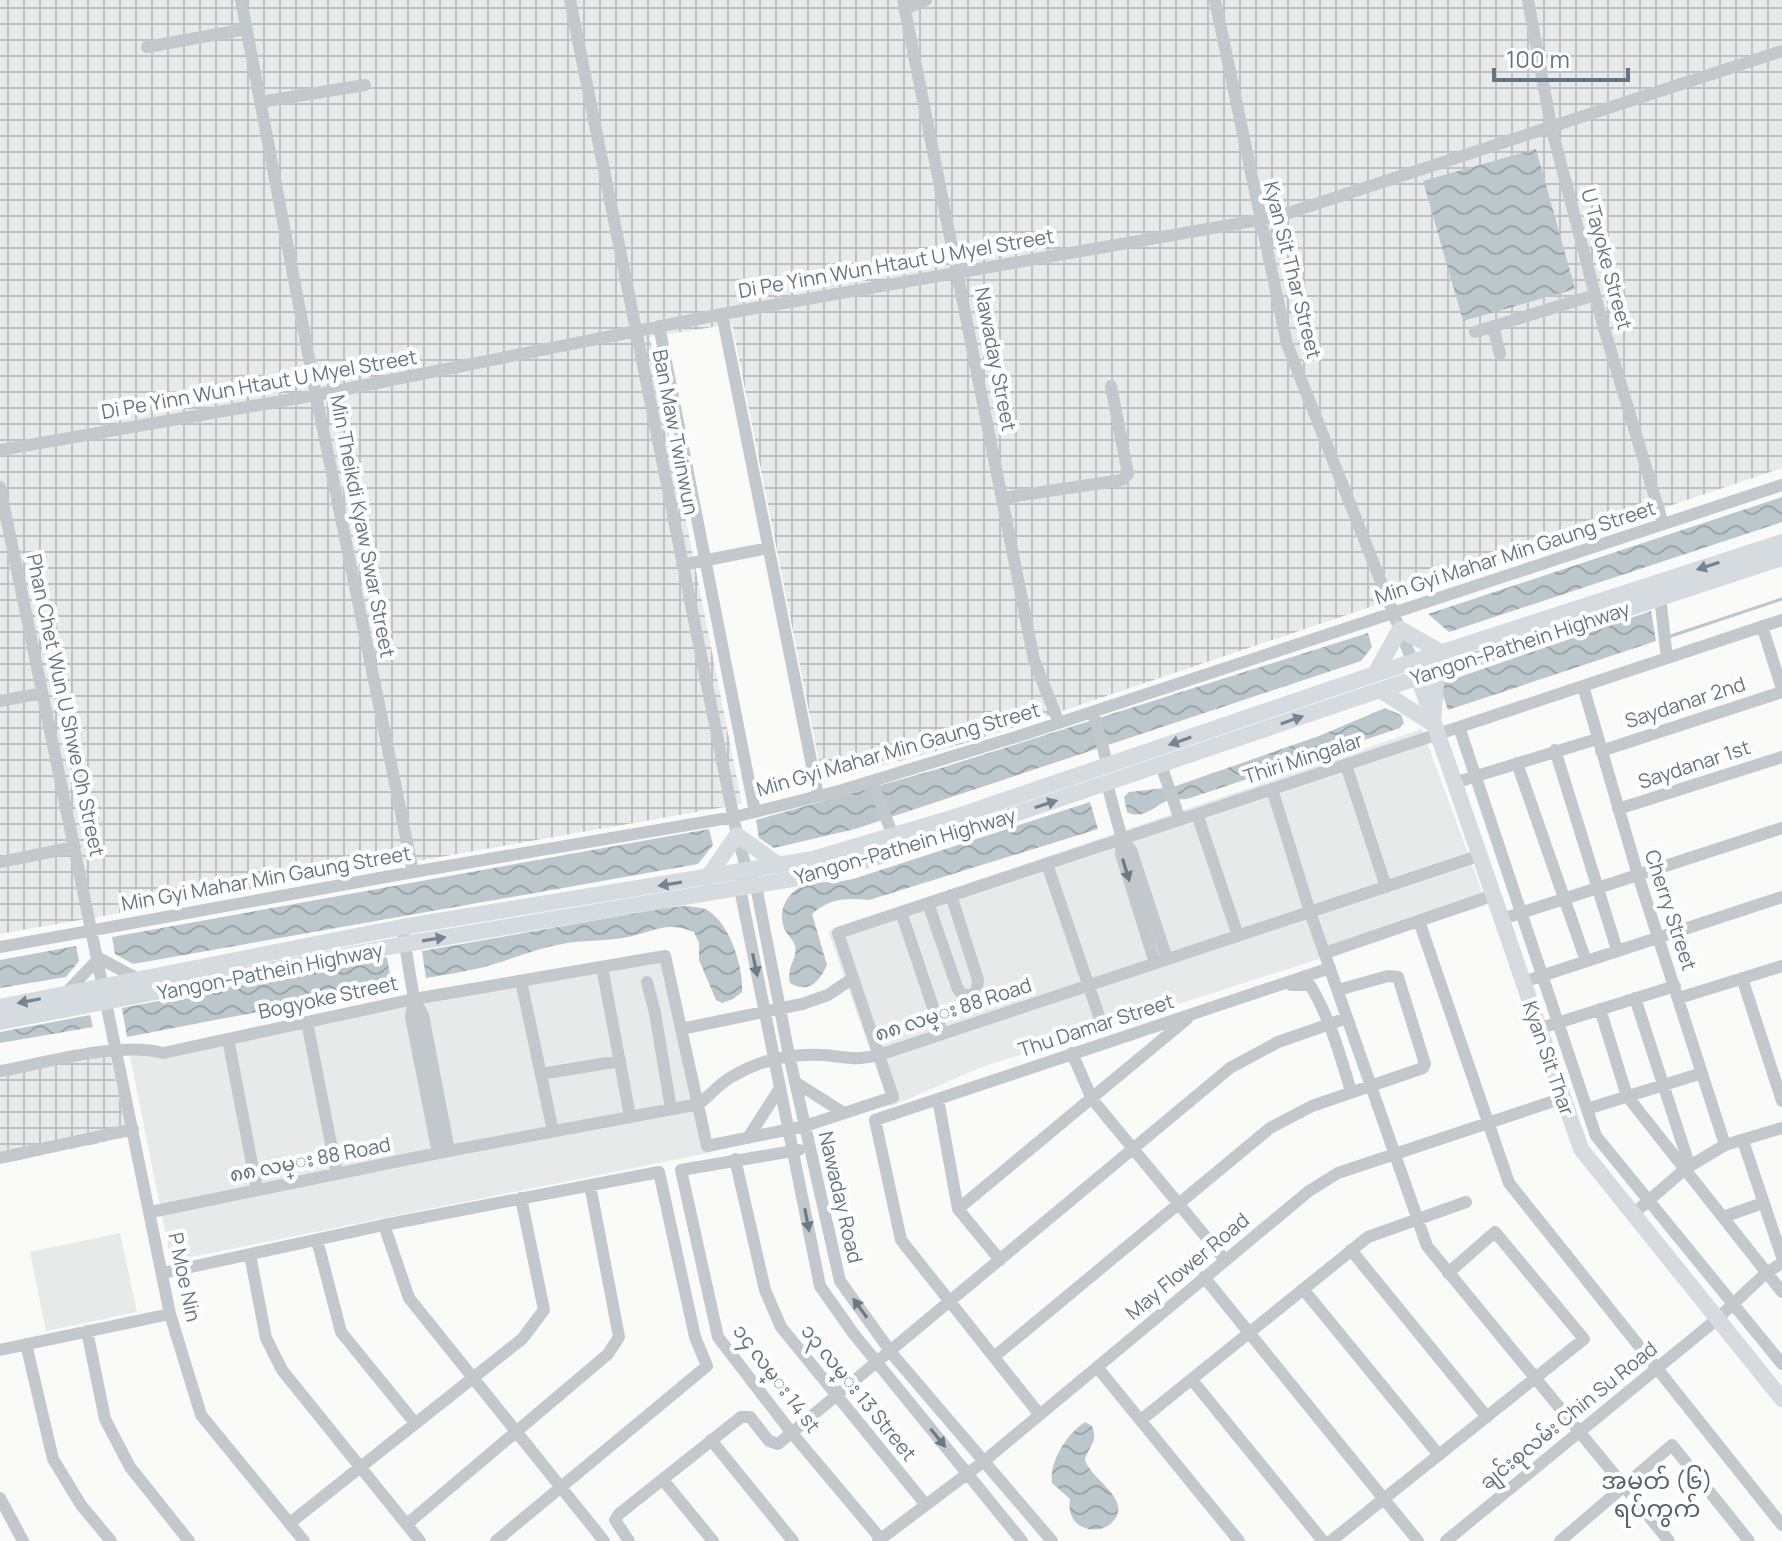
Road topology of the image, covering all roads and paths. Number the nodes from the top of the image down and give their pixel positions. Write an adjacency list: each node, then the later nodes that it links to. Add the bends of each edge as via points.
1 (241, 0): 7 (street, Min Theikdi Kyaw Swar Street)
2 (570, 0): 19 (street, Ban Maw Twinwun)
3 (926, 0): 6 (street)
4 (1528, 0): 12 (street, U Tayoke Street)
5 (1219, 1): 13 (street, Kyan Sit Thar Street)
6 (904, 4): 14 (street, Nawaday Street)
7 (246, 29): 8 (street); 11 (street, Min Theikdi Kyaw Swar Street)
8 (147, 47)
9 (1782, 51): 12 (street, Di Pe Yinn Wun Htaut U Myel Street)
10 (365, 85): 11 (street)
11 (260, 102): 23 (street, Min Theikdi Kyaw Swar Street)
12 (1551, 126): 13 (street, Di Pe Yinn Wun Htaut U Myel Street); 15 (street, U Tayoke Street)
13 (1259, 221): 14 (street, Di Pe Yinn Wun Htaut U Myel Street); 36 (street, Kyan Sit Thar Street, via 1287,344)
14 (958, 271): 16 (street, Di Pe Yinn Wun Htaut U Myel Street); 27 (street, Nawaday Street)
15 (1595, 295): 18 (street); 28 (street, U Tayoke Street)
16 (722, 314): 17 (street, Di Pe Yinn Wun Htaut U Myel Street); 30 (street)
17 (659, 326): 19 (street, Di Pe Yinn Wun Htaut U Myel Street); 32 (street)
18 (1493, 326): 20 (street); 21 (street)
19 (635, 331): 23 (street, Di Pe Yinn Wun Htaut U Myel Street); 33 (street, Ban Maw Twinwun)
20 (1475, 332)
21 (1500, 354)
22 (1111, 386): 27 (street, via 1128,474 1122,480)
23 (316, 395): 24 (street, Di Pe Yinn Wun Htaut U Myel Street); 79 (street, Min Theikdi Kyaw Swar Street)
24 (0, 450)
25 (1782, 485): 28 (street, Min Gyi Mahar Min Gaung Street)
26 (0, 487): 45 (street, Phan Chet Wun U Shwe Oh Street)
27 (1002, 498): 48 (street, Nawaday Street, via 1034,660)
28 (1663, 524): 36 (street, Min Gyi Mahar Min Gaung Street)
29 (1782, 542): 38 (main road, Yangon-Pathein Highway, one-way to 38)
30 (768, 548): 32 (street); 63 (street)
31 (1782, 558): 34 (main road, Yangon-Pathein Highway)
32 (705, 560): 33 (street); 65 (street)
33 (682, 565): 67 (street, Ban Maw Twinwun)
34 (1660, 597): 39 (street); 41 (main road, Yangon-Pathein Highway)
35 (1782, 620): 37 (street, Thiri Mingalar)
36 (1397, 621): 38 (main road); 40 (street, Kyan Sit Thar Street); 42 (main road); 47 (street, Min Gyi Mahar Min Gaung Street)
37 (1762, 626): 39 (street, Thiri Mingalar); 44 (street)
38 (1443, 653): 40 (main road, Yangon-Pathein Highway)
39 (1667, 658): 43 (street, Thiri Mingalar)
40 (1416, 670): 41 (main road, Yangon-Pathein Highway); 42 (main road, Yangon-Pathein Highway); 50 (main road, Kyan Sit Thar)
41 (1437, 671): 50 (main road)
42 (1378, 682): 50 (main road); 54 (main road, Yangon-Pathein Highway, one-way to 54); 56 (main road, Yangon-Pathein Highway, one-way to 42)
43 (1583, 686): 49 (street, Thiri Mingalar); 51 (street, Cherry Street)
44 (1782, 691): 51 (street, Saydanar 2nd)
45 (42, 693): 46 (street); 73 (street, Phan Chet Wun U Shwe Oh Street)
46 (0, 701)
47 (1094, 715): 48 (street, Min Gyi Mahar Min Gaung Street); 54 (street)
48 (1059, 723): 59 (street, Min Gyi Mahar Min Gaung Street)
49 (1459, 727): 50 (street, Thiri Mingalar); 58 (street)
50 (1434, 729): 57 (street, Thiri Mingalar); 60 (main road, Kyan Sit Thar)
51 (1599, 745): 52 (street, Saydanar 2nd); 64 (street, Cherry Street)
52 (1555, 750): 55 (street, Saydanar 2nd); 84 (street)
53 (1782, 757): 64 (street, Saydanar 1st)
54 (1106, 758): 70 (main road, Yangon-Pathein Highway)
55 (1517, 763): 58 (street, Saydanar 2nd); 88 (street)
56 (1161, 765): 61 (main road, Yangon-Pathein Highway); 68 (street)
57 (1346, 765): 62 (street, Thiri Mingalar); 82 (street)
58 (1476, 776): 60 (street, Saydanar 2nd); 92 (street)
59 (873, 783): 63 (street, Min Gyi Mahar Min Gaung Street); 70 (street)
60 (1454, 783): 74 (main road, Kyan Sit Thar)
61 (1107, 784): 72 (street); 83 (main road, Yangon-Pathein Highway, one-way to 61, via 867,861)
62 (1272, 789): 66 (street, Thiri Mingalar); 91 (street)
63 (818, 796): 65 (street, Min Gyi Mahar Min Gaung Street)
64 (1618, 809): 80 (street, Cherry Street)
65 (755, 812): 67 (street, Min Gyi Mahar Min Gaung Street)
66 (1197, 814): 68 (street, Thiri Mingalar); 97 (street)
67 (734, 817): 71 (street, Ban Maw Twinwun); 79 (street, Min Gyi Mahar Min Gaung Street)
68 (1180, 820): 72 (street, Thiri Mingalar)
69 (1782, 828): 80 (street)
70 (889, 829): 77 (main road, Yangon-Pathein Highway, via 813,859)
71 (737, 835): 77 (main road); 78 (street, Ban Maw Twinwun); 81 (main road)
72 (1122, 839): 76 (street, Thiri Mingalar); 103 (street, via 1131,850)
73 (75, 847): 75 (street); 95 (street, Phan Chet Wun U Shwe Oh Street)
74 (1481, 855): 82 (street, ၈၈ လမ္း 88 Road); 86 (main road, Kyan Sit Thar)
75 (0, 862)
76 (1047, 864): 85 (street, Thiri Mingalar); 117 (street)
77 (779, 865): 78 (main road, Yangon-Pathein Highway)
78 (747, 871): 81 (main road, Yangon-Pathein Highway); 83 (street)
79 (413, 872): 95 (street, Min Gyi Mahar Min Gaung Street)
80 (1638, 875): 84 (street); 98 (street, Cherry Street)
81 (707, 878): 96 (main road, Yangon-Pathein Highway, one-way to 96)
82 (1386, 887): 91 (street, ၈၈ လမ္း 88 Road)
83 (748, 888): 96 (main road, Yangon-Pathein Highway, one-way to 83); 126 (street, Nawaday Road); 127 (street, Nawaday Road, one-way to 127)
84 (1598, 888): 88 (street); 100 (street)
85 (951, 895): 89 (street, Thiri Mingalar); 89 (street, via 978,980 971,995 962,995 957,987)
86 (1494, 895): 93 (main road, Kyan Sit Thar); 94 (street)
87 (1782, 897): 98 (street)
88 (1564, 899): 92 (street); 104 (street)
89 (928, 903): 90 (street, Thiri Mingalar)
90 (901, 912): 109 (street, Thiri Mingalar, via 838,933); 137 (street)
91 (1310, 912): 97 (street, ၈၈ လမ္း 88 Road); 101 (street)
92 (1521, 913): 93 (street); 108 (street)
93 (1502, 919): 114 (main road, Kyan Sit Thar)
94 (1419, 921): 101 (street); 163 (street)
95 (93, 931): 99 (street, Min Gyi Mahar Min Gaung Street); 102 (street, Phan Chet Wun U Shwe Oh Street)
96 (404, 935): 111 (main road, Yangon-Pathein Highway); 122 (street); 123 (main road, Yangon-Pathein Highway)
97 (1238, 936): 103 (street, ၈၈ လမ္း 88 Road)
98 (1659, 936): 100 (street); 119 (street, Cherry Street)
99 (0, 947)
100 (1617, 950): 104 (street)
101 (1325, 953): 107 (street)
102 (99, 958): 111 (street); 116 (street, P Moe Nin); 120 (street)
103 (1161, 961): 117 (street, ၈၈ လမ္း 88 Road)
104 (1586, 961): 108 (street)
105 (1782, 966): 110 (street)
106 (602, 967): 112 (street, Bogyoke Street); 135 (street, Bogyoke Street, via 665,956); 144 (street)
107 (1330, 968): 115 (street, Thu Damar Street); 118 (street)
108 (1542, 975): 114 (street); 133 (street)
109 (853, 978): 126 (street, via 828,995); 142 (street)
110 (1742, 978): 119 (street); 157 (street)
111 (140, 980): 116 (main road, Yangon-Pathein Highway)
112 (521, 981): 122 (street, Bogyoke Street); 147 (street)
113 (647, 982): 159 (street)
114 (1523, 982): 136 (main road, Kyan Sit Thar)
115 (1278, 985): 128 (street, Thu Damar Street); 134 (street, via 1310,985)
116 (104, 986): 120 (main road, Yangon-Pathein Highway); 123 (street, P Moe Nin)
117 (1089, 986): 129 (street); 137 (street, ၈၈ လမ္း 88 Road)
118 (1338, 990): 130 (street); 149 (street, via 1398,977 1425,1064 1419,1071)
119 (1677, 992): 121 (street); 146 (street, Cherry Street)
120 (65, 994): 124 (main road, Yangon-Pathein Highway, one-way to 124)
121 (1635, 998): 125 (street); 150 (street)
122 (414, 999): 132 (street, Bogyoke Street); 175 (street, via 423,1015)
123 (107, 1003): 131 (main road, Yangon-Pathein Highway); 139 (street, P Moe Nin)
124 (0, 1007)
125 (1600, 1009): 133 (street); 153 (street)
126 (780, 1010): 127 (street); 141 (street, Nawaday Road)
127 (765, 1013): 135 (street); 143 (street, Nawaday Road)
128 (1192, 1014): 140 (street, Thu Damar Street); 156 (street)
129 (1099, 1016)
130 (1347, 1018): 134 (street); 149 (street)
131 (0, 1022)
132 (307, 1022): 138 (street, Bogyoke Street); 180 (street)
133 (1558, 1022): 136 (street); 160 (street)
134 (1330, 1024): 152 (street); 173 (street, via 1278,1042 1230,1068)
135 (681, 1029): 158 (street)
136 (1538, 1029): 154 (main road, Kyan Sit Thar)
137 (942, 1034): 142 (street, ၈၈ လမ္း 88 Road)
138 (228, 1039): 139 (street, Bogyoke Street, via 163,1053); 182 (street)
139 (116, 1050): 145 (street, Bogyoke Street); 166 (street, P Moe Nin)
140 (1072, 1053): 155 (street, Thu Damar Street); 156 (street)
141 (789, 1055): 142 (street, ၈၈ လမ္း 88 Road, via 861,1060); 143 (street, ၈၈ လမ္း 88 Road); 148 (street, Nawaday Road)
142 (879, 1055): 161 (street, via 893,1097)
143 (775, 1059): 151 (street, Nawaday Road); 158 (street, ၈၈ လမ္း 88 Road, via 732,1076)
144 (620, 1061): 147 (street); 162 (street)
145 (0, 1071)
146 (1702, 1073): 150 (street); 171 (street, Cherry Street)
147 (541, 1074): 168 (street)
148 (795, 1082): 161 (street); 164 (street, Nawaday Road)
149 (1370, 1084): 152 (street); 176 (street)
150 (1663, 1085): 153 (street); 179 (street)
151 (780, 1088): 167 (street, Nawaday Road); 169 (street)
152 (1351, 1091): 185 (street, via 1270,1128)
153 (1627, 1096): 160 (street); 179 (street)
154 (1563, 1098): 163 (street, May Flower Road); 190 (main road, Kyan Sit Thar, via 1581,1149)
155 (938, 1099): 188 (street); 207 (street, Thu Damar Street, via 875,1120 901,1240)
156 (1092, 1099): 173 (street); 188 (street)
157 (1782, 1101)
158 (699, 1104): 159 (street, ၈၈ လမ္း 88 Road); 169 (street, via 707,1146)
159 (671, 1109): 162 (street, ၈၈ လမ္း 88 Road)
160 (1587, 1109): 184 (street, via 1596,1136)
161 (844, 1113): 164 (street)
162 (630, 1116): 168 (street, ၈၈ လမ္း 88 Road)
163 (1489, 1122): 176 (street, May Flower Road); 220 (street, via 1509,1183)
164 (805, 1126): 167 (street); 172 (street, Nawaday Road)
165 (1782, 1128): 170 (street)
166 (133, 1129): 177 (street); 189 (street, P Moe Nin)
167 (789, 1130): 169 (street); 174 (street, Nawaday Road)
168 (553, 1131): 175 (street, ၈၈ လမ္း 88 Road)
169 (748, 1138)
170 (1743, 1141): 171 (street); 187 (street)
171 (1725, 1145): 179 (street)
172 (810, 1147): 174 (street); 215 (street, Nawaday Road, one-way to 172, via 840,1281)
173 (1134, 1148): 185 (street); 198 (street)
174 (793, 1151): 178 (street); 217 (street, Nawaday Road, one-way to 217, via 820,1286)
175 (443, 1152): 180 (street, ၈၈ လမ္း 88 Road)
176 (1395, 1154): 192 (street); 199 (street, May Flower Road, via 1338,1173 1309,1191)
177 (0, 1158)
178 (735, 1159): 224 (street, ၁၃ လမ္း 13 Street, via 765,1290 781,1327); 232 (street, ၁၄ လမ္း 14 st, via 681,1170 718,1337)
179 (1687, 1168): 184 (street); 191 (street)
180 (337, 1174): 182 (street, ၈၈ လမ္း 88 Road)
181 (590, 1185): 183 (street); 231 (street, via 619,1337 608,1354); 240 (street, via 659,1172 695,1337 707,1366)
182 (257, 1190): 189 (street, ၈၈ လမ္း 88 Road)
183 (521, 1198): 193 (street); 221 (street, via 544,1310 522,1339)
184 (1648, 1201): 190 (street); 208 (street)
185 (1179, 1202): 199 (street); 216 (street)
186 (1466, 1202): 192 (street)
187 (1763, 1203): 191 (street); 197 (street)
188 (958, 1209): 198 (street)
189 (151, 1212): 201 (street, P Moe Nin)
190 (1632, 1215): 210 (main road, Kyan Sit Thar)
191 (1723, 1217): 203 (street)
192 (1419, 1219): 195 (street, via 1368,1237); 202 (street, via 1427,1246)
193 (384, 1225): 194 (street); 221 (street, via 409,1298)
194 (317, 1240): 196 (street); 229 (street, via 341,1332)
195 (1351, 1250): 205 (street); 227 (street)
196 (250, 1255): 201 (street); 236 (street, via 266,1338 282,1370)
197 (1782, 1257)
198 (1000, 1260): 207 (street)
199 (1225, 1260): 204 (street, May Flower Road)
200 (1782, 1263): 203 (street, ချင်းစုလမ်း Chin Su Road)
201 (163, 1273): 209 (street, P Moe Nin)
202 (1448, 1273): 222 (street); 222 (street, via 1495,1232 1584,1339)
203 (1766, 1273): 206 (street); 208 (street, ချင်းစုလမ်း Chin Su Road)
204 (1204, 1277): 212 (street); 219 (street, May Flower Road)
205 (1303, 1289): 212 (street); 234 (street)
206 (1782, 1292)
207 (951, 1301): 215 (street); 216 (street)
208 (1733, 1305): 210 (street, ချင်းစုလမ်း Chin Su Road); 218 (street)
209 (170, 1314): 211 (street); 244 (street, P Moe Nin, via 201,1415)
210 (1716, 1320): 220 (street, ချင်းစုလမ်း Chin Su Road); 225 (main road, Kyan Sit Thar)
211 (87, 1331): 213 (street); 252 (street, via 105,1419 130,1467)
212 (1250, 1333): 223 (street); 242 (street)
213 (26, 1344): 214 (street); 251 (street, via 53,1459)
214 (0, 1350)
215 (891, 1352): 217 (street); 235 (street, Nawaday Road)
216 (995, 1356): 226 (street)
217 (878, 1363): 224 (street); 237 (street, Nawaday Road, one-way to 237)
218 (1782, 1364)
219 (1097, 1367): 226 (street, May Flower Road); 228 (street)
220 (1657, 1368): 230 (street, ချင်းစုလမ်း Chin Su Road); 246 (street)
221 (472, 1378): 229 (street); 231 (street)
222 (1535, 1378): 227 (street); 230 (street)
223 (1192, 1380): 228 (street); 262 (street)
224 (835, 1394): 232 (street); 243 (street, ၁၃ လမ္း 13 Street)
225 (1782, 1399)
226 (1040, 1415): 235 (street, May Flower Road)
227 (1487, 1417): 234 (street)
228 (1141, 1420): 261 (street)
229 (415, 1423): 236 (street)
230 (1580, 1431): 239 (street); 265 (street, ချင်းစုလမ်း Chin Su Road)
231 (516, 1432): 240 (street); 245 (street)
232 (791, 1432): 233 (street, via 773,1443 746,1416); 249 (street, ၁၄ လမ္း 14 st)
233 (711, 1440): 238 (street); 258 (street)
234 (1439, 1455): 242 (street)
235 (983, 1462): 237 (street, May Flower Road); 260 (street, Nawaday Road)
236 (361, 1467): 244 (street); 245 (street)
237 (968, 1474): 243 (street, May Flower Road); 259 (street, Nawaday Road)
238 (663, 1480): 256 (street, via 615,1520); 257 (street)
239 (1626, 1487): 247 (street); 267 (street); 268 (street, via 1672,1445)
240 (560, 1488): 248 (street); 255 (street)
241 (0, 1498): 250 (street)
242 (1384, 1499): 263 (street); 264 (street)
243 (926, 1505): 249 (street, May Flower Road)
244 (290, 1523): 253 (street, P Moe Nin)
245 (407, 1524): 254 (street)
246 (1782, 1525)
247 (1576, 1536): 266 (street)
248 (505, 1538)
249 (880, 1540)
250 (23, 1541)
251 (111, 1541)
252 (189, 1541)
253 (304, 1541)
254 (420, 1541)
255 (604, 1541)
256 (629, 1541)
257 (713, 1541)
258 (793, 1541)
259 (1022, 1541)
260 (1052, 1541)
261 (1239, 1541)
262 (1323, 1541)
263 (1331, 1541)
264 (1418, 1541)
265 (1446, 1541)
266 (1560, 1541)
267 (1669, 1541)
268 (1749, 1541)

